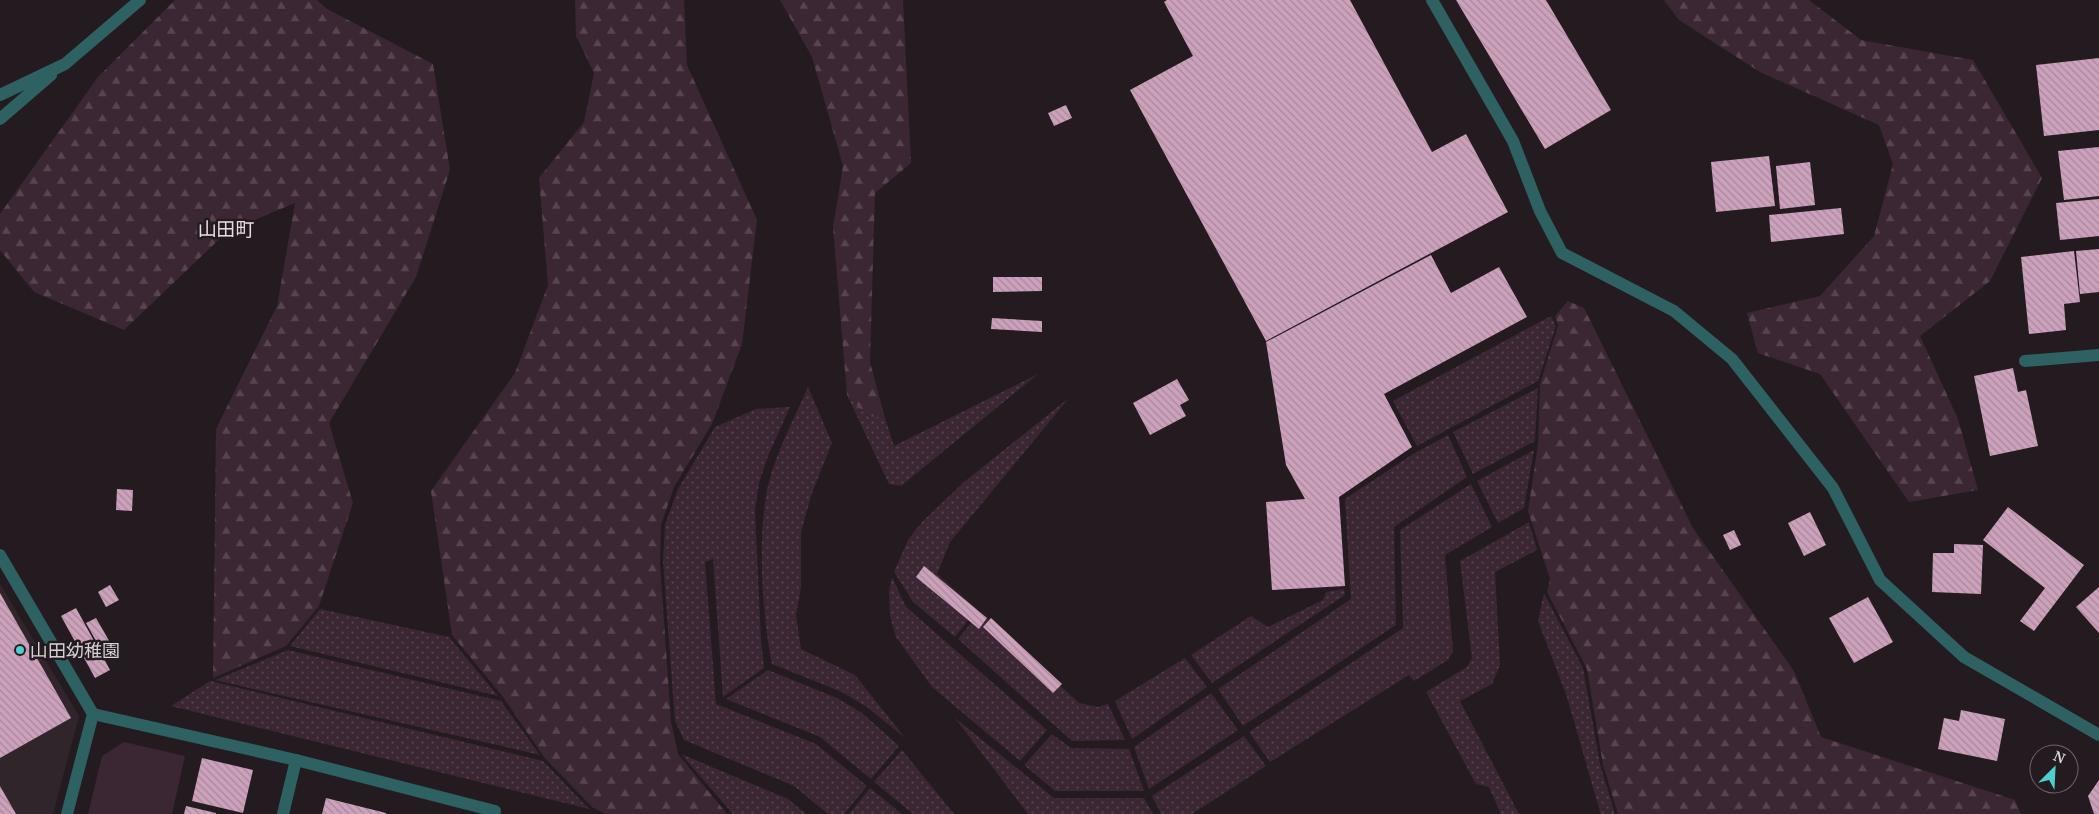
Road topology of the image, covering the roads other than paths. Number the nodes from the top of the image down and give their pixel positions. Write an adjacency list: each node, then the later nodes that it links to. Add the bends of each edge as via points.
1 (140, 0): 3 (street)
2 (1432, 0): 10 (street, via 1513,142 1540,211 1562,253 1674,311 1732,359 1833,488 1880,580 1964,657)
3 (65, 64): 4 (street); 5 (street)
4 (0, 95)
5 (0, 119)
6 (2099, 355): 7 (street)
7 (2025, 361)
8 (0, 555): 9 (street)
9 (93, 714): 11 (street); 12 (street)
10 (2099, 735)
11 (296, 760): 13 (street); 14 (street, via 495,811)
12 (67, 814)
13 (283, 814)
14 (494, 814)

